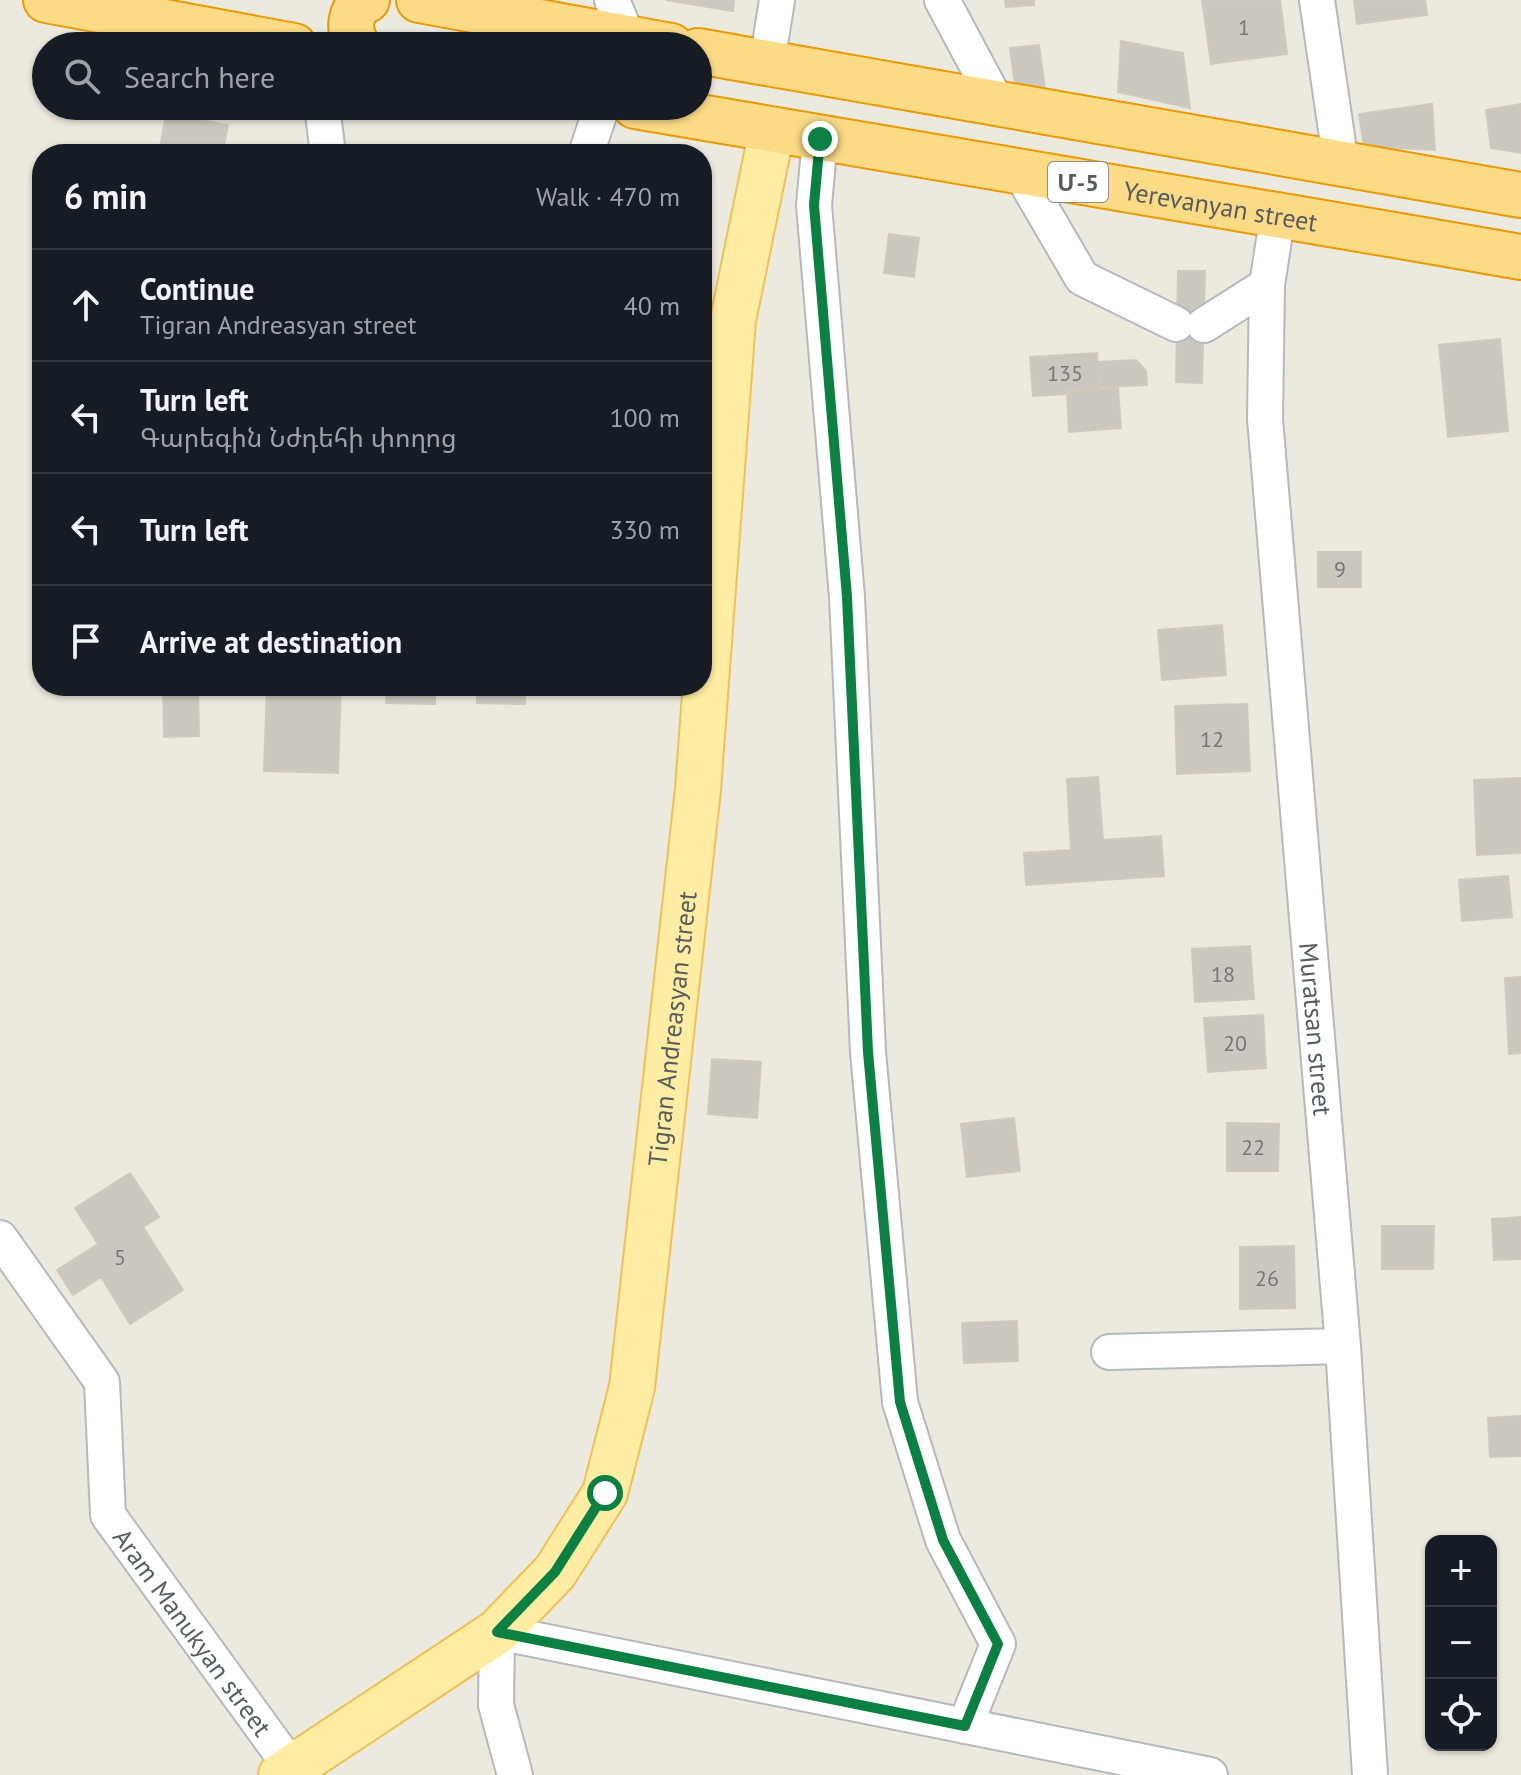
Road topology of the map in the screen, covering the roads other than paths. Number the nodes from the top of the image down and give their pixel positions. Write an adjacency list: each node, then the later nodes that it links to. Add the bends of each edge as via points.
1 (46, 0): 9 (highway)
2 (367, 0): 10 (highway, via 351,20)
3 (419, 0): 7 (highway)
4 (777, 0): 13 (street)
5 (942, 0): 14 (street)
6 (1317, 0): 22 (street)
7 (487, 5): 8 (highway)
8 (620, 19): 11 (highway)
9 (219, 32)
10 (351, 32)
11 (645, 32)
12 (712, 53): 13 (highway, Մ-5)
13 (767, 63): 14 (highway, Մ-5)
14 (998, 105): 22 (highway, Մ-5)
15 (712, 119): 18 (highway, Yerevanyan street / Մ-5)
16 (324, 120): 20 (street)
17 (597, 120): 21 (street)
18 (772, 130): 19 (highway, Yerevanyan street / Մ-5); 28 (main road, Tigran Andreasyan street, via 733,320)
19 (820, 139): 23 (highway, Yerevanyan street / Մ-5); 34 (street, via 814,205 847,597 868,1052 900,1402 943,1540 998,1644)
20 (327, 144)
21 (589, 144)
22 (1341, 164): 24 (highway, Մ-5)
23 (1022, 175): 25 (highway, Yerevanyan street / Մ-5); 27 (street, via 1082,278 1190,324)
24 (1521, 195)
25 (1278, 214): 26 (highway, Yerevanyan street / Մ-5); 27 (street, Muratsan street)
26 (1521, 257)
27 (1267, 285): 31 (street, Muratsan street, via 1265,419)
28 (712, 601)
29 (705, 696): 33 (main road, Tigran Andreasyan street, via 632,1387 605,1493 555,1572)
30 (0, 1238): 35 (street, Aram Manukyan street, via 102,1382 108,1515)
31 (1343, 1346): 32 (street); 38 (street, Muratsan street)
32 (1109, 1352)
33 (497, 1632): 34 (street); 35 (main road, Tigran Andreasyan street); 36 (street, via 496,1705)
34 (965, 1726): 37 (street)
35 (286, 1771)
36 (515, 1775)
37 (1210, 1775)
38 (1370, 1775)

